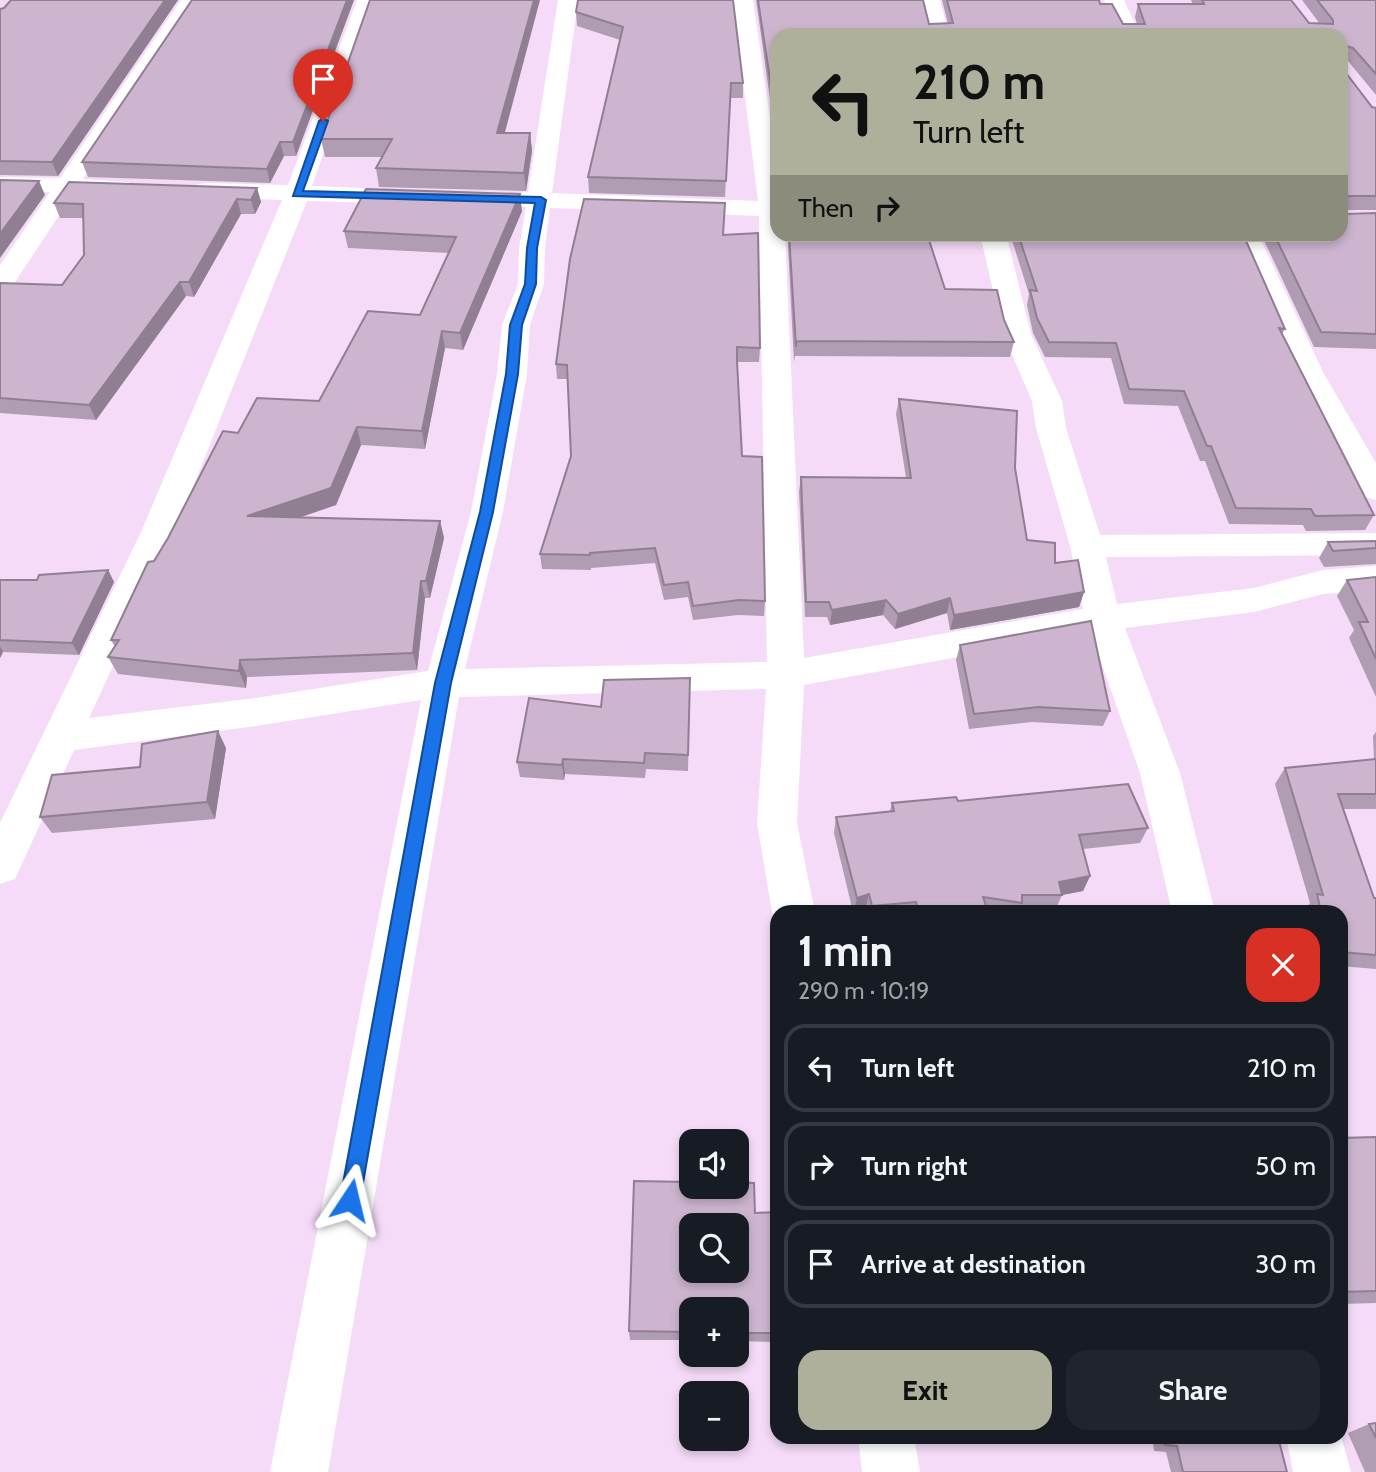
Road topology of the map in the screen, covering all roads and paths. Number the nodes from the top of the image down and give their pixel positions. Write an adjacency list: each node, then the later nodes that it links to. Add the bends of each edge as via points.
1 (191, 0): 11 (street)
2 (367, 0): 14 (street)
3 (568, 0): 17 (street)
4 (743, 0): 9 (street)
5 (930, 0): 7 (street)
6 (1114, 0): 8 (street)
7 (937, 28)
8 (1127, 28)
9 (770, 182)
10 (0, 184): 11 (street)
11 (67, 185): 12 (street); 22 (street)
12 (148, 188)
13 (175, 189): 14 (street)
14 (297, 194): 15 (street); 30 (street, via 158,532)
15 (432, 197)
16 (487, 198): 17 (street)
17 (541, 200): 18 (street); 29 (street, via 531,284 516,325 512,374 486,512)
18 (770, 209)
19 (775, 242): 28 (street)
20 (995, 242): 25 (street, via 1017,334 1047,401 1059,458)
21 (1249, 242): 23 (street, via 1309,374)
22 (0, 285)
23 (1376, 490)
24 (1376, 544): 25 (street)
25 (1087, 546): 27 (street)
26 (1376, 578): 27 (street, via 1323,582 1254,600)
27 (1103, 618): 28 (street); 33 (street, via 1160,773)
28 (786, 675): 29 (street); 32 (street, via 776,823)
29 (443, 683): 30 (street); 36 (street)
30 (60, 737): 31 (street)
31 (0, 866)
32 (793, 905)
33 (1192, 905)
34 (887, 1444): 37 (street)
35 (1316, 1444): 38 (street)
36 (299, 1472)
37 (891, 1472)
38 (1322, 1472)

